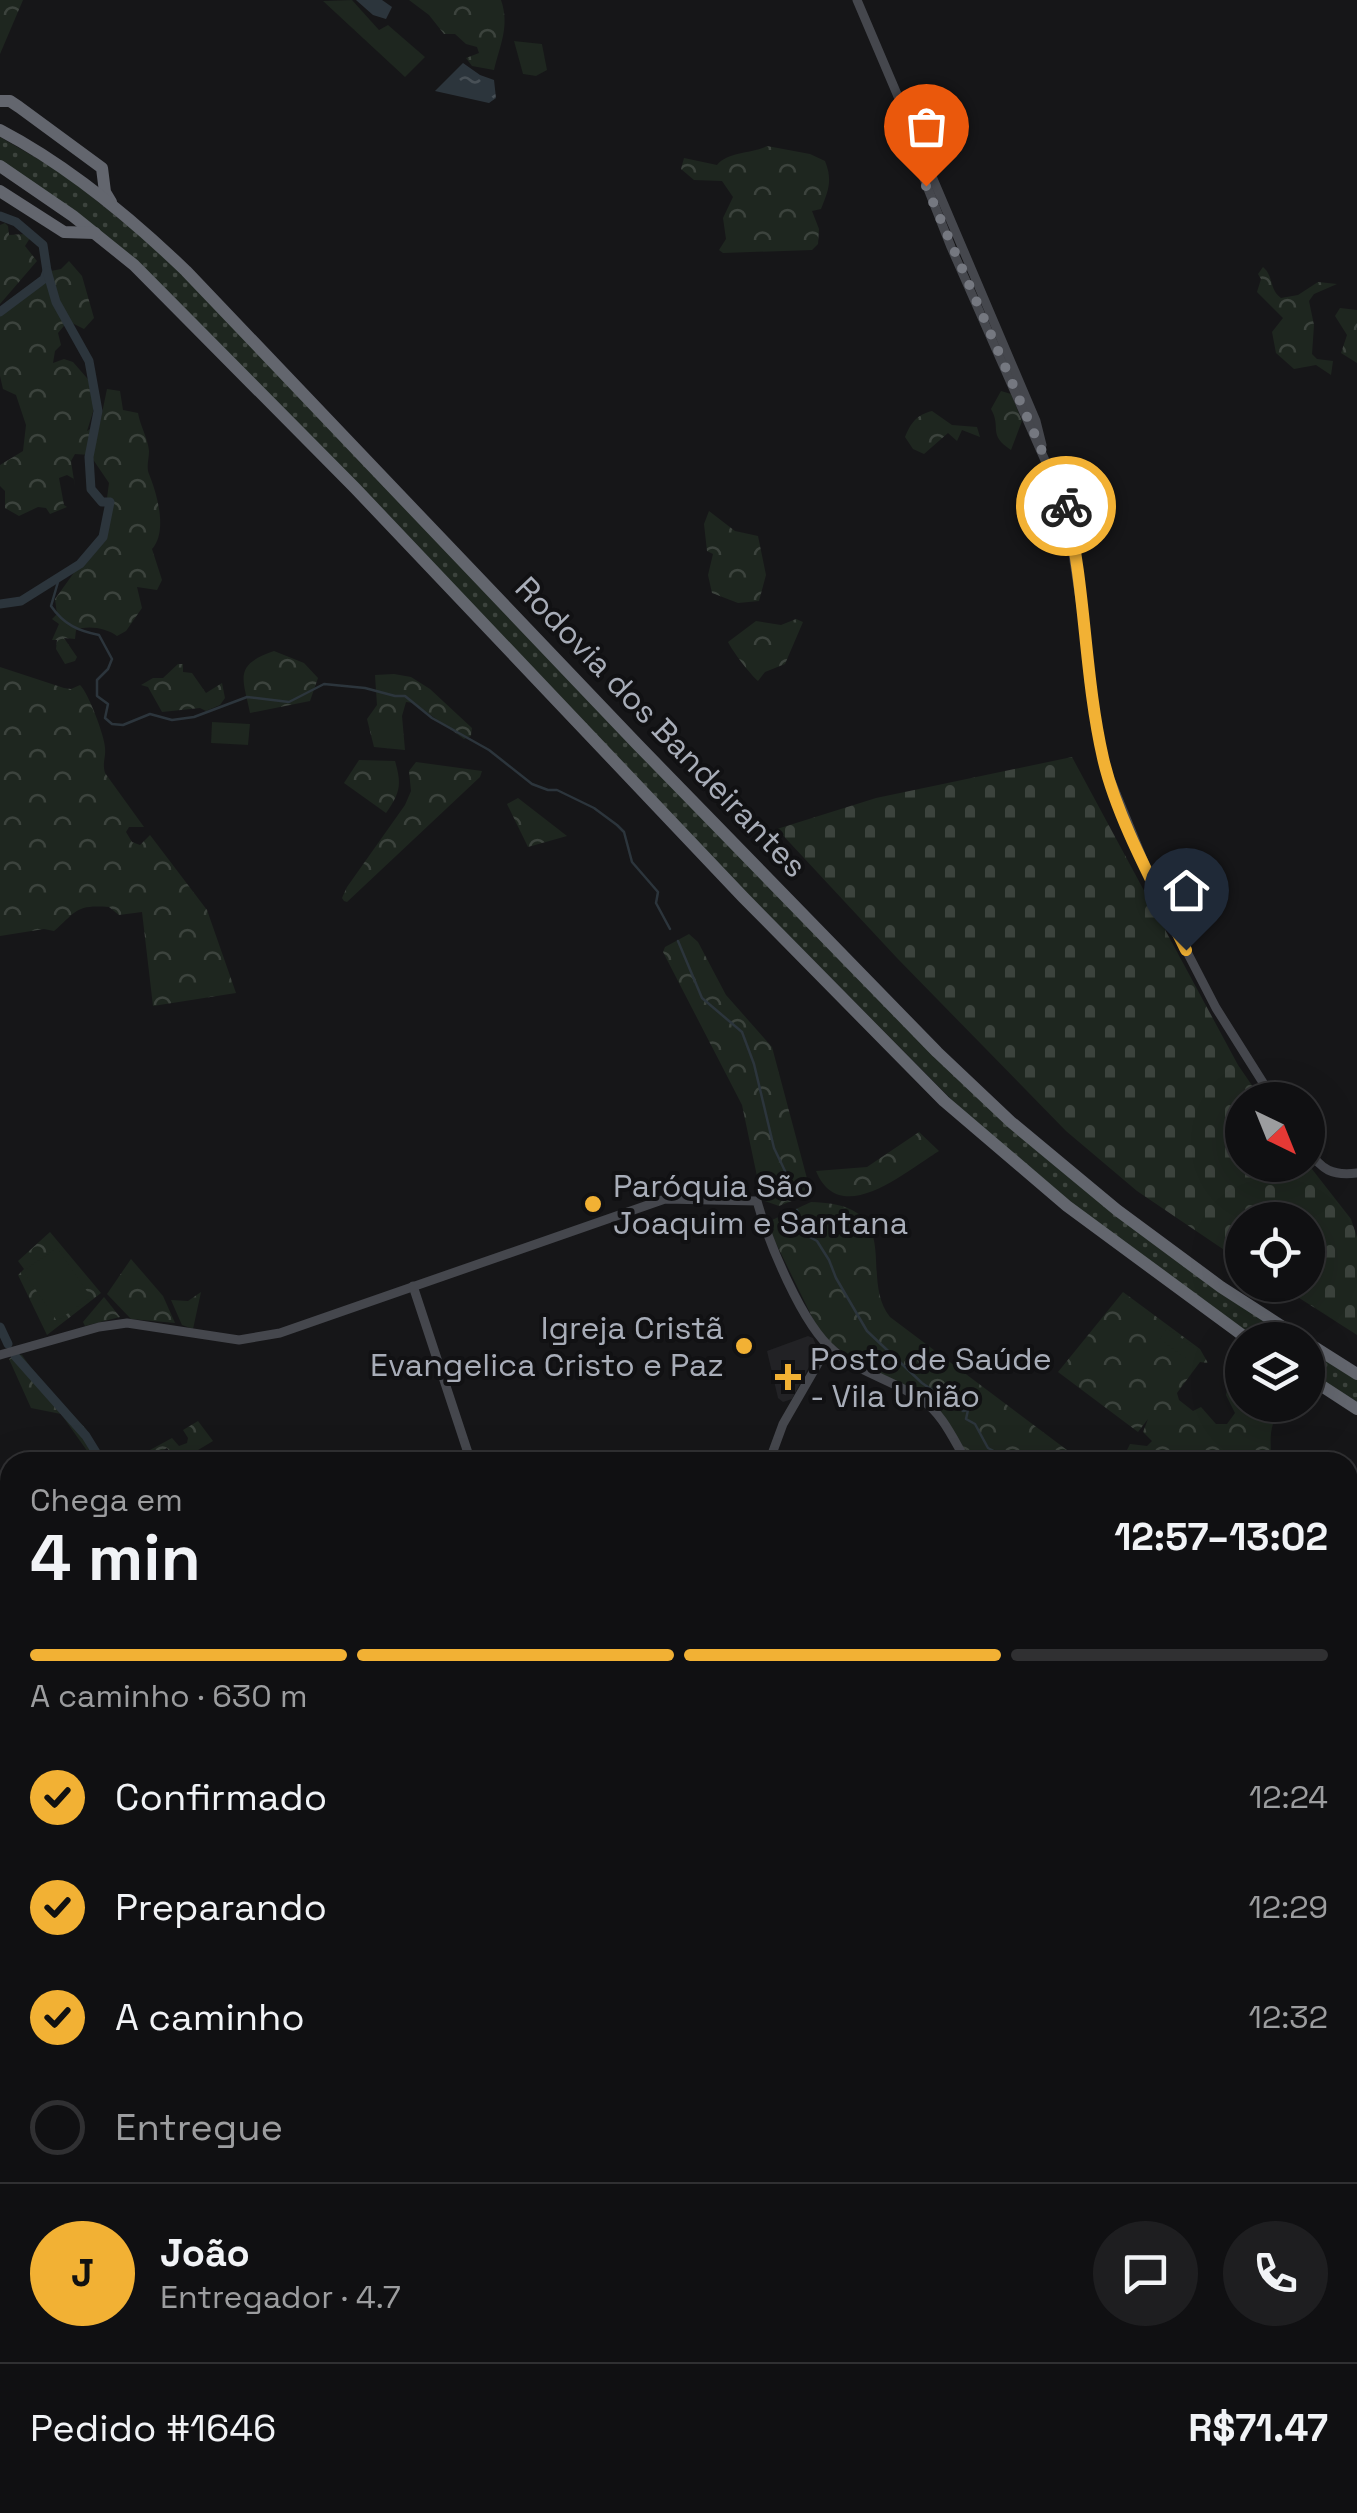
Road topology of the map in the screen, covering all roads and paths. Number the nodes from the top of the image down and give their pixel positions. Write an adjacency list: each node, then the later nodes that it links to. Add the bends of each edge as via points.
1 (857, 0): 9 (street, via 910,124 920,171 1068,517)
2 (0, 101): 6 (highway, via 20,107 102,168)
3 (2, 131): 6 (highway, Rodovia dos Bandeirantes)
4 (0, 166): 7 (highway, Rodovia dos Bandeirantes)
5 (0, 191): 7 (highway, via 64,232)
6 (112, 204): 14 (highway, Rodovia dos Bandeirantes, via 186,271 936,1052 1102,1198)
7 (97, 233): 15 (highway, Rodovia dos Bandeirantes, via 355,488 944,1101 1067,1206)
8 (1097, 670): 9 (street)
9 (1089, 682): 10 (street, via 1104,764 1146,867 1216,1008)
10 (1263, 1082)
11 (1325, 1171): 12 (street)
12 (1357, 1173)
13 (413, 1286): 16 (street, via 665,1198 758,1201 773,1247); 18 (street, via 247,1340 128,1323); 22 (street)
14 (1276, 1322)
15 (1225, 1323)
16 (828, 1346): 23 (street); 24 (street, via 927,1404)
17 (1325, 1354): 19 (highway, Rodovia dos Bandeirantes)
18 (0, 1355)
19 (1357, 1374)
20 (1325, 1388): 21 (highway)
21 (1357, 1409)
22 (468, 1452)
23 (773, 1452)
24 (960, 1452)

